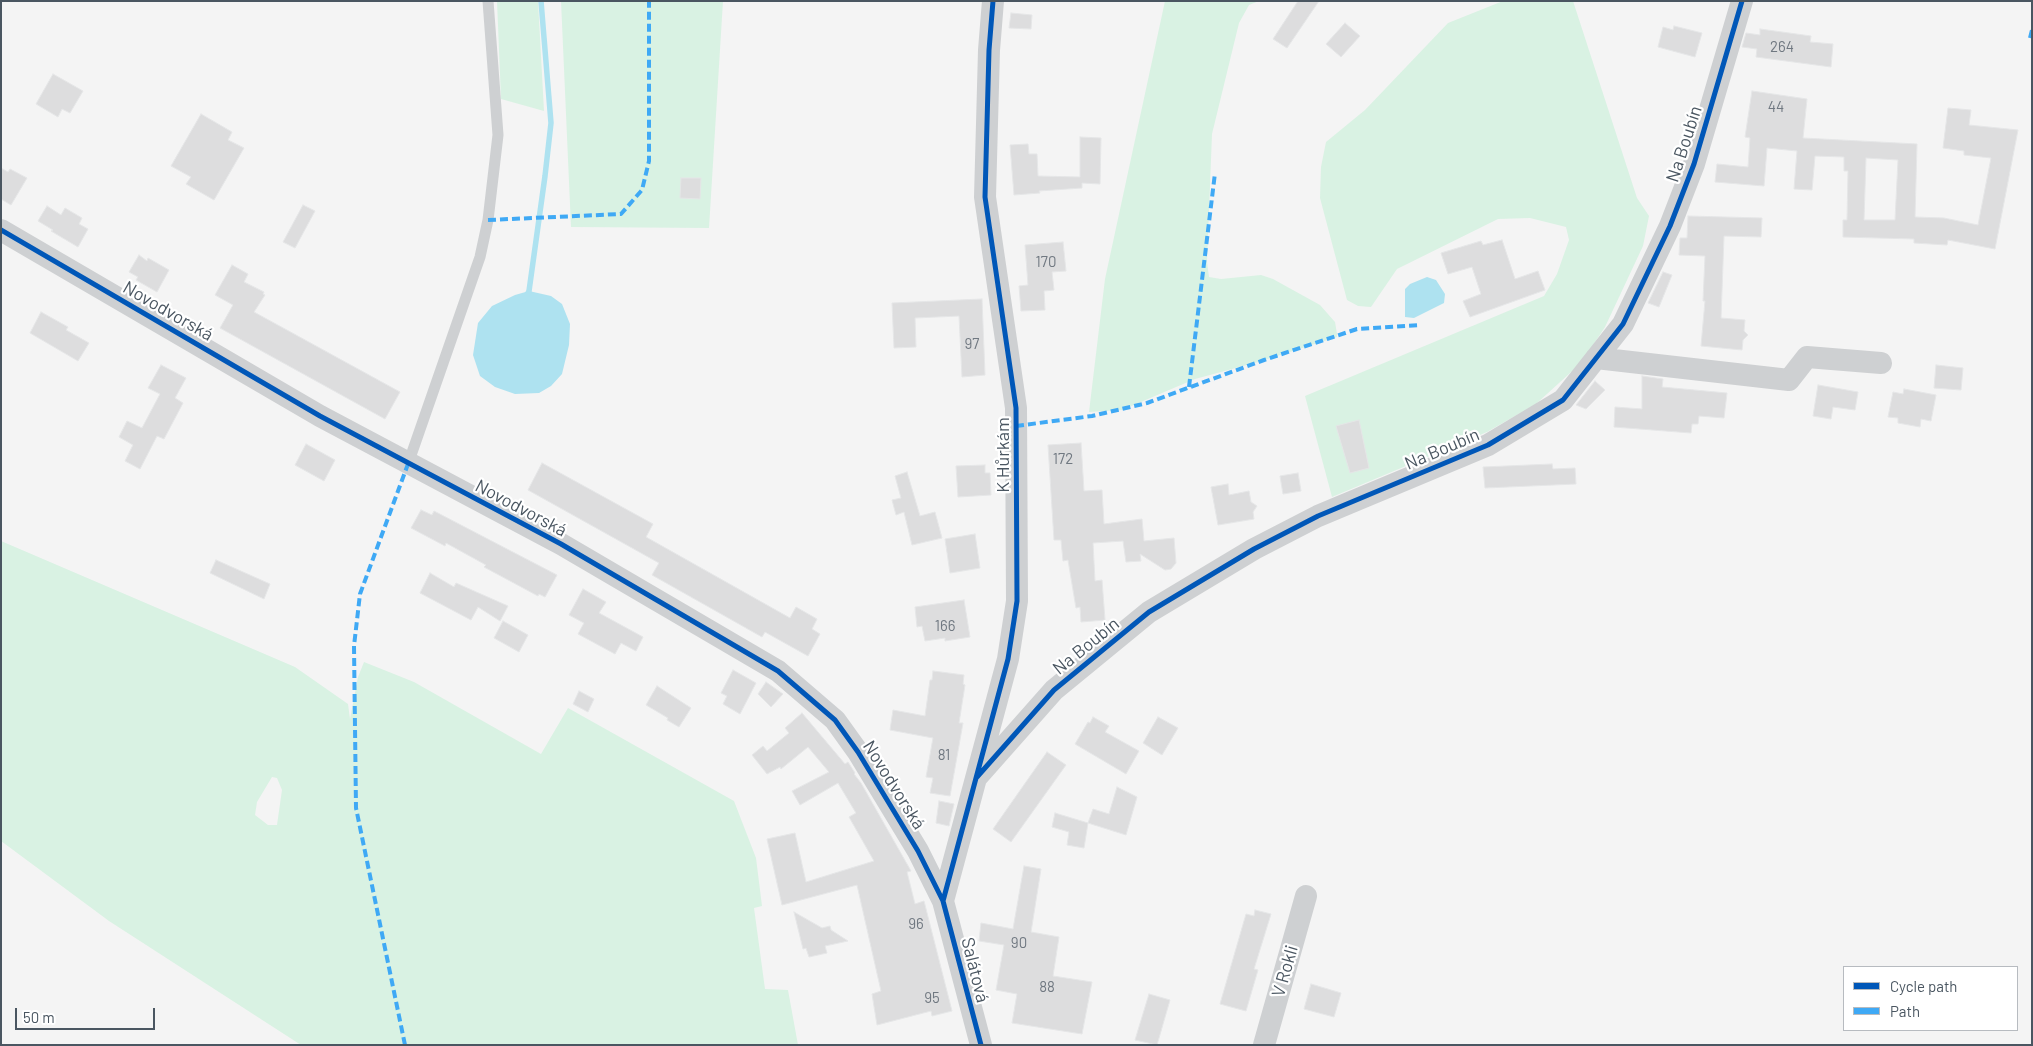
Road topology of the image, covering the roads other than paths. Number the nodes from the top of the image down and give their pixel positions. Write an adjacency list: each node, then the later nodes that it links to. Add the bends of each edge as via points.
1 (488, 1): 7 (lane, via 498,135 488,220 480,256)
2 (993, 1): 8 (street, K Hůrkám, via 985,197 1016,408 1017,601 1008,659)
3 (1742, 1): 5 (street, Na Boubín, via 1694,164 1670,226 1623,324)
4 (1, 230): 7 (street, Novodvorská)
5 (1596, 358): 6 (street, via 1789,380 1807,357); 8 (street, Na Boubín, via 1563,400 1488,445 1318,516 1254,549 1149,612 1054,690)
6 (1880, 363)
7 (408, 464): 10 (street, Novodvorská, via 561,544 778,671 835,720 858,752 918,851)
8 (977, 777): 10 (street, K Hůrkám)
9 (1306, 896): 12 (street, V Rokli)
10 (943, 901): 11 (street, Salátová)
11 (981, 1045)
12 (1264, 1045)

